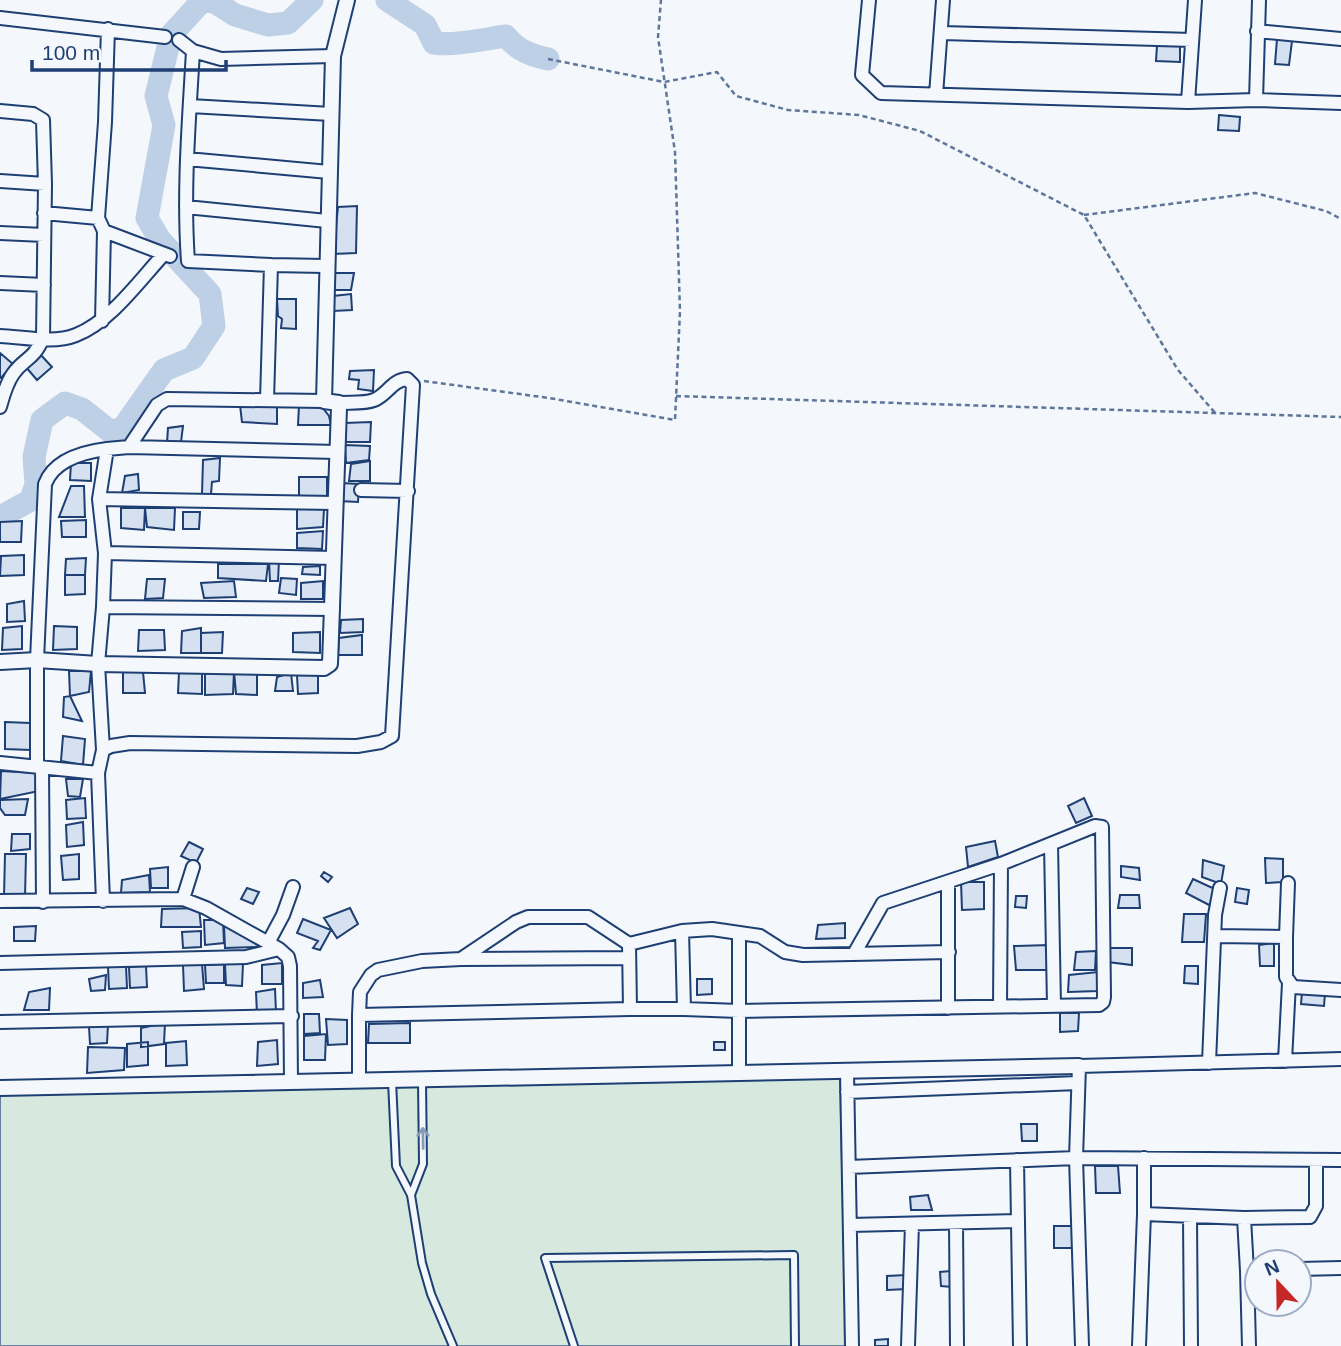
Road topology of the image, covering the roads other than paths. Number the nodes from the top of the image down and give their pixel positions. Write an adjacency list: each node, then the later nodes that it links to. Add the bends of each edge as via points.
1 (347, 0): 15 (street)
2 (869, 0): 16 (street, via 862,75 881,93)
3 (943, 0): 9 (street)
4 (1195, 0): 13 (street)
5 (1259, 0): 8 (street)
6 (0, 18): 7 (street)
7 (108, 30): 10 (street); 29 (street)
8 (1257, 31): 11 (street); 17 (street)
9 (942, 33): 13 (street); 16 (street)
10 (165, 37)
11 (1341, 39)
12 (179, 40): 14 (street)
13 (1192, 40): 18 (street)
14 (193, 51): 15 (street, via 221,59); 20 (street)
15 (333, 56): 22 (street)
16 (936, 95): 18 (street)
17 (1256, 100): 18 (street); 19 (street)
18 (1188, 102)
19 (1341, 103)
20 (190, 106): 22 (street); 23 (street)
21 (0, 111): 26 (street, via 33,114 43,120)
22 (331, 114): 24 (street)
23 (187, 159): 24 (street); 27 (street)
24 (329, 172): 30 (street)
25 (0, 181): 26 (street)
26 (45, 184): 28 (street)
27 (186, 207): 30 (street); 34 (street, via 188,261)
28 (44, 213): 29 (street); 33 (street)
29 (98, 218): 31 (street)
30 (327, 221): 35 (street)
31 (104, 231): 38 (street); 38 (street, via 167,255)
32 (0, 233): 33 (street)
33 (44, 235): 37 (street)
34 (271, 265): 35 (street); 42 (street)
35 (326, 265): 43 (street)
36 (0, 283): 37 (street)
37 (44, 285): 40 (street)
38 (102, 321): 40 (street, via 75,336)
39 (0, 336): 40 (street)
40 (43, 338): 41 (street, via 37,353 14,372)
41 (2, 391): 44 (street)
42 (267, 400): 43 (street); 45 (street, via 161,401)
43 (331, 402): 47 (street); 49 (street, via 370,402 407,379 412,385)
44 (0, 407)
45 (129, 447): 46 (street); 47 (street)
46 (107, 449): 50 (street); 56 (street, via 68,460 45,484)
47 (337, 452): 51 (street)
48 (361, 490): 49 (street)
49 (408, 491): 59 (street, via 392,736 356,746 130,743)
50 (99, 499): 51 (street); 52 (street)
51 (335, 502): 53 (street)
52 (104, 554): 53 (street); 54 (street)
53 (334, 558): 55 (street)
54 (103, 607): 55 (street); 58 (street)
55 (333, 609): 58 (street, via 332,658 324,668)
56 (37, 660): 57 (street); 58 (street); 61 (street)
57 (0, 662)
58 (98, 664): 59 (street)
59 (103, 750): 62 (street)
60 (0, 763): 61 (street)
61 (40, 766): 62 (street); 73 (street)
62 (98, 772): 72 (street)
63 (1051, 844): 64 (street); 87 (street); 87 (street, via 1102,827 1103,1002)
64 (1001, 864): 66 (street); 89 (street)
65 (193, 867): 70 (street)
66 (948, 882): 80 (street); 81 (street, via 883,903)
67 (1288, 883): 77 (street)
68 (293, 887): 79 (street)
69 (1220, 888): 76 (street)
70 (183, 899): 72 (street); 79 (street)
71 (0, 901): 73 (street)
72 (103, 901): 73 (street)
73 (43, 902)
74 (682, 931): 75 (street); 78 (street); 91 (street)
75 (739, 933): 81 (street, via 760,936 785,952 803,956); 92 (street)
76 (1214, 936): 77 (street); 98 (street)
77 (1286, 937): 85 (street)
78 (629, 944): 82 (street); 83 (street, via 588,917 528,917)
79 (274, 946): 84 (street, via 246,957); 94 (street, via 288,957)
80 (949, 952): 81 (street); 88 (street)
81 (854, 954)
82 (629, 958): 83 (street); 90 (street)
83 (461, 959): 93 (street, via 378,970 360,992)
84 (0, 963)
85 (1289, 983): 86 (street); 97 (street)
86 (1341, 990)
87 (1054, 1006): 89 (street)
88 (948, 1007): 89 (street); 92 (street)
89 (1000, 1007)
90 (630, 1009): 91 (street); 93 (street)
91 (684, 1009): 92 (street)
92 (739, 1011): 101 (street)
93 (359, 1015): 104 (street)
94 (292, 1016): 95 (street); 105 (street)
95 (0, 1023)
96 (1341, 1059): 97 (street)
97 (1285, 1061): 98 (street)
98 (1209, 1063): 99 (street)
99 (1079, 1066): 100 (street); 106 (street)
100 (847, 1072): 101 (street); 108 (street)
101 (739, 1074): 102 (street)
102 (422, 1079): 103 (street); 115 (lane, one-way to 102, via 423,1164)
103 (392, 1080): 104 (street); 115 (lane, via 396,1166)
104 (359, 1081): 105 (street)
105 (291, 1082): 107 (street)
106 (1079, 1083): 108 (street); 109 (street)
107 (0, 1088)
108 (847, 1092): 114 (street)
109 (1076, 1158): 110 (street); 111 (street); 134 (street)
110 (1144, 1158): 112 (street); 116 (street)
111 (1017, 1160): 114 (street); 119 (street)
112 (1316, 1160): 113 (street); 118 (street, via 1316,1206 1310,1217)
113 (1341, 1160)
114 (849, 1167): 122 (street)
115 (411, 1195): 127 (lane, via 422,1264)
116 (1144, 1214): 117 (street); 135 (street)
117 (1190, 1217): 118 (street); 136 (street)
118 (1244, 1218): 123 (street)
119 (1018, 1222): 120 (street); 133 (street)
120 (956, 1223): 121 (street); 132 (street)
121 (912, 1224): 122 (street); 131 (street)
122 (850, 1225): 130 (street)
123 (1249, 1248)
124 (1341, 1268): 125 (street)
125 (1313, 1269)
126 (1249, 1318): 137 (street)
127 (453, 1346)
128 (575, 1346): 129 (lane, via 545,1258 794,1255)
129 (795, 1346)
130 (852, 1346)
131 (908, 1346)
132 (957, 1346)
133 (1020, 1346)
134 (1082, 1346)
135 (1139, 1346)
136 (1191, 1346)
137 (1248, 1346)

